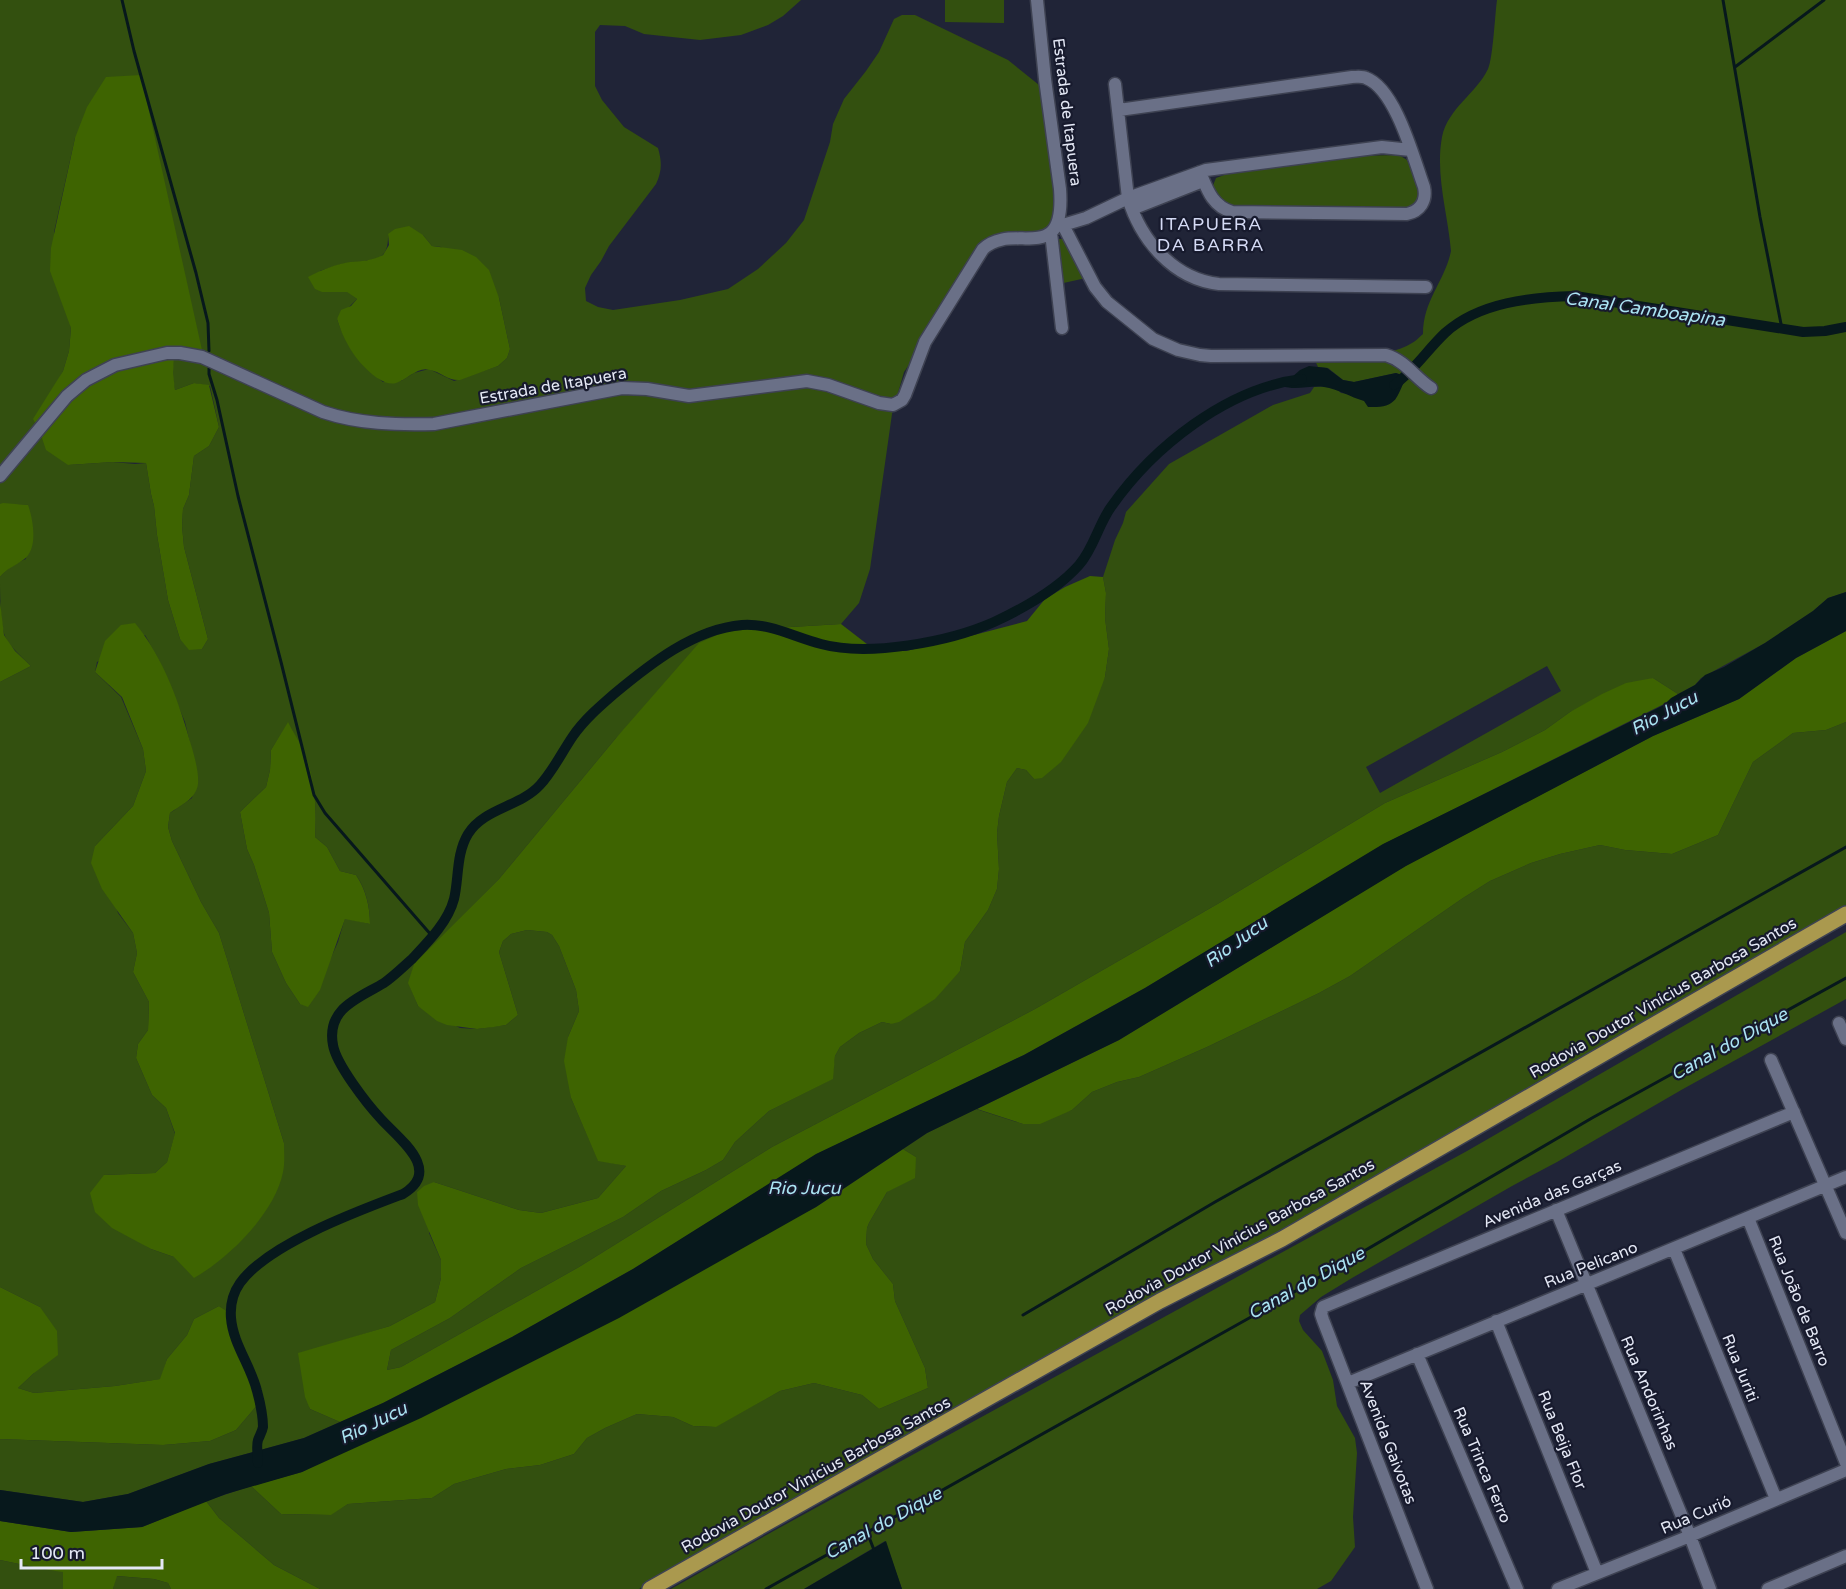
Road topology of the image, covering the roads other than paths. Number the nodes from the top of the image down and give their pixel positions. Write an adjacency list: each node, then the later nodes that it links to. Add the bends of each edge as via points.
1 (1037, 0): 7 (street, Estrada de Itapuera, via 1060,189)
2 (1115, 84): 3 (street)
3 (1119, 110): 4 (street, via 1365,77 1392,102); 6 (street)
4 (1411, 150): 5 (street, via 1382,147); 5 (street, via 1425,197 1419,209 1407,214 1232,212 1216,203)
5 (1202, 176): 6 (street)
6 (1130, 204): 7 (street); 8 (street, via 1143,232 1164,259 1202,282)
7 (1057, 227): 9 (street); 10 (street, via 1100,295 1142,331 1166,345 1210,356 1379,355 1396,359); 11 (street, Estrada de Itapuera, via 1041,237 995,241 983,249 925,342 905,395 892,405 807,381 689,396 621,388 434,424 361,422 323,412 202,357 167,353 115,365 86,380 67,396)
8 (1426, 287)
9 (1062, 328)
10 (1431, 388)
11 (0, 476)
12 (1846, 914): 34 (main road, Rodovia Doutor Vinícius Barbosa Santos, via 1282,1239 1160,1301)
13 (1839, 1023): 14 (street)
14 (1846, 1039)
15 (1771, 1060): 16 (street)
16 (1794, 1112): 18 (street); 19 (street, Avenida das Garças)
17 (1846, 1177): 18 (street, Rua Pelicano)
18 (1826, 1186): 20 (street, Rua Pelicano); 21 (street)
19 (1557, 1210): 23 (street, Rua Andorinhas); 24 (street, Avenida das Garças)
20 (1748, 1218): 22 (street, Rua Pelicano); 28 (street, Rua João de Barro)
21 (1846, 1233)
22 (1674, 1249): 23 (street, Rua Pelicano); 30 (street, Rua Juriti)
23 (1586, 1285): 25 (street, Rua Pelicano); 31 (street, Rua Andorinhas)
24 (1323, 1307): 27 (street, Avenida Gaivotas, via 1323,1320)
25 (1496, 1321): 26 (street, Rua Pelicano); 33 (street, Rua Beija Flor)
26 (1417, 1354): 27 (street, Rua Pelicano); 36 (street, Rua Trinca Ferro)
27 (1348, 1383): 35 (street, Avenida Gaivotas)
28 (1846, 1462)
29 (1846, 1470): 30 (street, Rua Curió)
30 (1776, 1499): 31 (street, Rua Curió)
31 (1690, 1536): 33 (street, Rua Curió); 38 (street, Rua Andorinhas)
32 (1846, 1556): 39 (street)
33 (1597, 1572): 37 (street, Rua Curió)
34 (650, 1589)
35 (1427, 1589)
36 (1516, 1589)
37 (1557, 1589)
38 (1710, 1589)
39 (1768, 1589)

